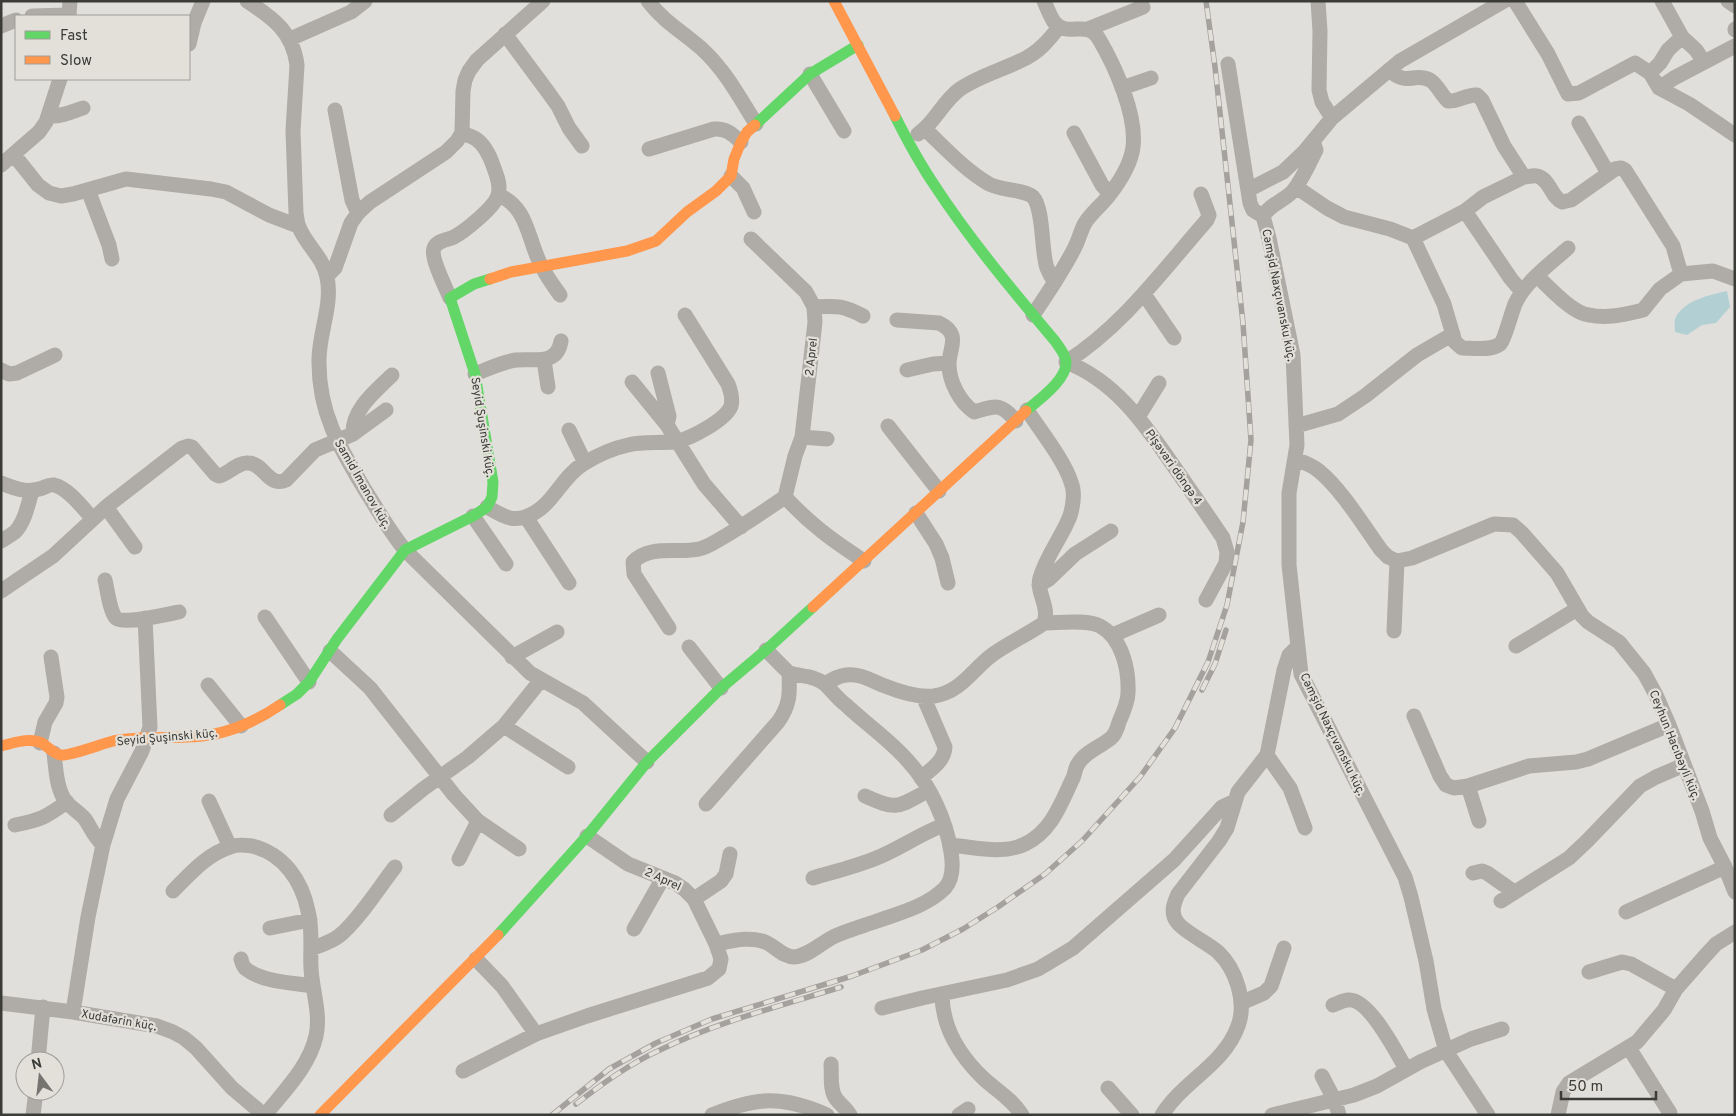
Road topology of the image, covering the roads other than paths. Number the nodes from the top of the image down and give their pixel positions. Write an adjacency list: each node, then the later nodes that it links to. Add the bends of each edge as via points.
1 (203, 1): 24 (street)
2 (247, 1): 23 (street, Samid İmanov küç., via 281,27)
3 (365, 1): 23 (street, via 351,12)
4 (543, 1): 21 (street)
5 (648, 1): 41 (street, via 722,70)
6 (1044, 1): 19 (street)
7 (1318, 1): 39 (street, via 1319,90)
8 (1504, 1): 29 (street)
9 (1515, 1): 30 (street, via 1568,94 1579,93 1635,63)
10 (1662, 1): 22 (street)
11 (1728, 1): 14 (street)
12 (837, 2): 25 (street)
13 (1143, 6): 20 (street)
14 (1735, 6)
15 (69, 11): 16 (street)
16 (39, 15)
17 (15, 20): 18 (street)
18 (1, 26)
19 (1059, 27): 20 (street); 42 (street, via 1046,43 1024,60 960,89)
20 (1088, 29): 34 (street, via 1095,32 1100,40)
21 (505, 34): 44 (street, via 469,71 463,91); 50 (street, via 558,106)
22 (1682, 38): 27 (street); 30 (street)
23 (290, 39): 67 (street, Samid İmanov küç., via 297,65 293,131)
24 (190, 40)
25 (858, 45): 31 (street); 47 (street)
26 (1735, 46): 27 (street)
27 (1704, 62): 35 (street)
28 (1228, 64): 59 (street)
29 (1389, 70): 39 (street); 56 (street, via 1405,79 1430,80 1448,101 1477,95)
30 (1650, 73): 35 (street)
31 (810, 74): 41 (street); 43 (street)
32 (1151, 78): 34 (street)
33 (60, 80): 38 (street)
34 (1122, 88): 60 (street, via 1132,121 1133,148 1128,164)
35 (1659, 88): 46 (street)
36 (83, 108): 38 (street, via 56,117)
37 (335, 110): 65 (street, via 352,200)
38 (49, 116): 52 (street)
39 (1332, 118): 48 (street)
40 (1579, 123): 54 (street)
41 (756, 124): 49 (street)
42 (925, 129): 47 (street); 77 (street, via 969,170 991,185 1024,192 1034,198 1047,268)
43 (844, 131)
44 (462, 133): 62 (street, via 484,147 499,181); 65 (street, via 446,152)
45 (1074, 134): 60 (street)
46 (1735, 135)
47 (908, 140): 84 (street, via 955,214)
48 (1313, 141): 57 (street, Cəmşid Naxçıvansku küç., via 1316,150); 59 (street, via 1283,172)
49 (741, 142): 51 (street, via 720,128); 55 (street)
50 (582, 146)
51 (649, 149)
52 (14, 156): 53 (street); 58 (street, via 49,193 61,196)
53 (1, 165)
54 (1608, 173): 56 (street, via 1570,200 1562,202 1557,200 1544,180 1537,176); 73 (street, via 1615,169 1625,170 1673,246)
55 (730, 176): 64 (street, via 743,188); 72 (street, via 656,241 627,251)
56 (1524, 177): 63 (street, via 1483,197)
57 (1296, 187): 66 (street, Cəmşid Naxçıvansku küç.); 68 (street, via 1344,217)
58 (88, 190): 67 (street, via 126,179 211,189 226,192); 71 (street)
59 (1248, 190): 66 (street, via 1253,210)
60 (1110, 194): 77 (street, via 1086,222)
61 (1200, 194): 79 (street, via 1209,214 1208,220)
62 (498, 195): 72 (street, via 508,198 520,211); 81 (street, via 463,232 437,243 433,249)
63 (1465, 211): 68 (street); 78 (street)
64 (754, 212)
65 (358, 213): 74 (street, via 335,268)
66 (1263, 216): 107 (street, Cəmşid Naxçıvansku küç., via 1293,355)
67 (298, 226): 74 (street, Samid İmanov küç., via 322,262)
68 (1413, 238): 87 (street, via 1444,304)
69 (751, 239): 82 (street, via 806,292)
70 (1568, 248): 75 (street)
71 (112, 258)
72 (541, 265): 80 (street); 81 (street, via 490,278)
73 (1681, 274): 75 (street, via 1660,289 1643,310 1616,316 1588,315 1563,301); 76 (street, via 1713,270)
74 (327, 276): 112 (street, Samid İmanov küç., via 327,308 318,364 327,415)
75 (1537, 276): 78 (street)
76 (1735, 279)
77 (1055, 282): 84 (street)
78 (1522, 292): 87 (street, via 1500,344 1462,348)
79 (1144, 294): 88 (street); 92 (street, via 1099,338)
80 (560, 295)
81 (450, 298): 97 (street, Seyid Şuşinski küç.)
82 (814, 307): 85 (street, via 838,306); 110 (street, 2 Aprel)
83 (685, 315): 113 (street, via 732,395 726,414 699,433)
84 (1033, 315): 92 (street, via 1056,341)
85 (863, 316)
86 (897, 320): 93 (street, via 945,326 953,344)
87 (1453, 334): 107 (street, via 1417,355 1338,414)
88 (1174, 338)
89 (561, 341): 91 (street, via 556,355)
90 (55, 355): 94 (street, via 17,373)
91 (544, 360): 97 (street, via 517,360); 101 (street)
92 (1066, 362): 103 (street, via 1058,382); 104 (street, Pişəvari döngə 4, via 1094,376)
93 (949, 363): 95 (street); 103 (street, via 951,378 968,408 974,412 993,406 1002,407)
94 (1, 370)
95 (907, 370)
96 (658, 373): 105 (street, via 669,416)
97 (475, 374): 121 (street, Seyid Şuşinski küç., via 493,482 492,497)
98 (392, 375): 109 (street, via 363,406 352,428)
99 (632, 382): 105 (street)
100 (1159, 383): 104 (street)
101 (548, 387)
102 (386, 410): 109 (street)
103 (1022, 416): 118 (street); 137 (street, via 1065,468 1072,483 1070,515)
104 (1138, 416): 139 (street, Pişəvari döngə 4, via 1223,538 1226,563)
105 (667, 425): 113 (street)
106 (888, 426): 118 (street)
107 (1296, 426): 114 (street, Cəmşid Naxçıvansku küç.)
108 (569, 430): 115 (street)
109 (353, 434): 112 (street)
110 (802, 437): 111 (street); 119 (street, 2 Aprel)
111 (827, 439)
112 (337, 441): 120 (street, via 315,450 286,480 280,482 248,462 219,476 188,446); 130 (street, Samid İmanov küç., via 388,528)
113 (677, 441): 115 (street, via 626,445); 126 (street, via 704,484)
114 (1295, 459): 132 (street, via 1308,463 1334,485 1381,550); 150 (street, Cəmşid Naxçıvansku küç., via 1288,493 1289,565)
115 (585, 463): 124 (street, via 564,481 548,504)
116 (1, 483): 117 (street)
117 (32, 491): 125 (street, via 58,486); 128 (street, via 19,526)
118 (939, 491): 122 (street)
119 (785, 497): 126 (street); 131 (street, via 825,536)
120 (106, 507): 125 (street); 129 (street)
121 (487, 507): 123 (street, Seyid Şuşinski küç.); 124 (street, via 508,519)
122 (916, 513): 131 (street); 136 (street, via 936,544)
123 (473, 516): 130 (street, Seyid Şuşinski küç.); 133 (street)
124 (526, 517): 135 (street)
125 (92, 518): 138 (street, via 53,556)
126 (741, 526): 146 (street, via 702,548 645,554 633,562 634,574)
127 (1111, 531): 137 (street, via 1075,554)
128 (1, 541)
129 (135, 547)
130 (405, 550): 154 (street, Seyid Şuşinski küç.); 155 (street, Samid İmanov küç.)
131 (864, 561): 153 (street)
132 (1397, 561): 140 (street, Ceyhun Hacıbəyli küç., via 1412,558 1494,524 1513,525 1557,573); 148 (street)
133 (506, 564)
134 (105, 580): 144 (street, via 115,617 119,620)
135 (569, 583)
136 (948, 583)
137 (1039, 585): 145 (street, via 1046,615)
138 (1, 591)
139 (1206, 600)
140 (1577, 610): 151 (street); 165 (street, Ceyhun Hacıbəyli küç., via 1588,622 1619,642 1644,673)
141 (179, 612): 144 (street)
142 (1160, 615): 149 (street)
143 (264, 617): 159 (street)
144 (145, 618): 168 (street)
145 (1044, 622): 149 (street, via 1099,625); 163 (street, via 992,656 956,688)
146 (669, 628)
147 (557, 632): 155 (street)
148 (1394, 632)
149 (1113, 636): 192 (street, via 1123,655 1127,676 1128,694 1122,716 1113,736 1077,765 1056,815 1043,832 1025,844 1006,850)
150 (1298, 646): 172 (street, via 1289,655 1284,670); 231 (street, Cəmşid Naxçıvansku küç., via 1302,674 1405,877)
151 (1516, 646)
152 (689, 647): 162 (street)
153 (766, 650): 157 (street); 162 (street)
154 (330, 651): 159 (street, Seyid Şuşinski küç.); 176 (street, via 370,688)
155 (512, 656): 158 (street, Samid İmanov küç.)
156 (51, 657): 169 (street, via 57,696)
157 (789, 673): 160 (street, via 808,675); 183 (street, via 790,697 786,710)
158 (541, 680): 167 (street); 173 (street, Samid İmanov küç., via 583,703)
159 (309, 682): 166 (street, Seyid Şuşinski küç., via 287,702)
160 (825, 684): 163 (street, via 846,675 861,676); 177 (street, via 898,750)
161 (208, 685): 166 (street)
162 (721, 688): 173 (street)
163 (923, 696): 177 (street, via 945,747 945,754)
164 (1414, 716): 178 (street, via 1446,784 1454,788)
165 (1668, 725): 174 (street, Ceyhun Hacıbəyli küç.); 178 (street, via 1588,759 1529,766)
166 (241, 726): 168 (street, Seyid Şuşinski küç., via 214,734)
167 (504, 726): 175 (street); 176 (street)
168 (148, 738): 171 (street, Seyid Şuşinski küç., via 113,741 62,755); 191 (street, via 117,799)
169 (40, 743): 170 (street, via 32,740); 171 (street)
170 (1, 746)
171 (54, 753): 182 (street, via 60,787)
172 (1267, 755): 180 (street); 189 (street, via 1290,788)
173 (647, 762): 190 (street)
174 (1684, 765): 198 (street, Ceyhun Hacıbəyli küç.); 203 (street, via 1640,786 1569,858)
175 (568, 767)
176 (440, 777): 184 (street); 185 (street)
177 (925, 784): 179 (street, via 903,805 885,805); 188 (street)
178 (1468, 786): 186 (street)
179 (865, 796)
180 (1235, 800): 220 (street, via 1222,807 1174,860 1073,948 1038,969 1007,980); 222 (street, via 1228,828 1178,894 1173,911 1178,922 1218,952 1227,963 1240,993)
181 (208, 801): 193 (street)
182 (67, 802): 187 (street, via 48,816); 191 (street, via 86,820)
183 (706, 804)
184 (391, 815)
185 (478, 821): 194 (street); 196 (street)
186 (1480, 821)
187 (16, 825)
188 (944, 825): 192 (street); 201 (street, via 873,860)
189 (1305, 828)
190 (587, 836): 200 (street, 2 Aprel, via 628,864); 216 (street)
191 (103, 845): 226 (street)
192 (950, 845): 212 (street, via 953,862 946,886 935,896 906,911 835,936 796,957 758,940)
193 (230, 847): 202 (street, via 196,868); 208 (street, via 244,844 277,856 298,882)
194 (519, 849)
195 (730, 854): 205 (street, via 722,881)
196 (459, 859)
197 (395, 867): 214 (street, via 352,923 325,944)
198 (1724, 867): 204 (street, Ceyhun Hacıbəyli küç.); 207 (street)
199 (1473, 873): 203 (street, via 1487,872)
200 (663, 878): 205 (street, 2 Aprel, via 675,882); 210 (street)
201 (814, 878)
202 (173, 891)
203 (1514, 892): 206 (street)
204 (1735, 892)
205 (694, 900): 212 (street, 2 Aprel)
206 (1501, 901)
207 (1626, 912)
208 (310, 920): 209 (street); 214 (street)
209 (270, 928)
210 (634, 929)
211 (1735, 932): 219 (street, via 1710,950)
212 (716, 944): 228 (street, 2 Aprel, via 721,959 719,969 708,978)
213 (1284, 948): 222 (street, via 1271,986)
214 (311, 949): 218 (street)
215 (241, 959): 218 (street, via 247,970 260,975 280,982)
216 (476, 959): 228 (street, via 502,986); 242 (street)
217 (1588, 972): 219 (street, via 1622,962)
218 (313, 986): 241 (street, via 317,1034 311,1053)
219 (1676, 989): 229 (street, via 1653,1024)
220 (942, 994): 225 (street); 246 (street, via 942,1009 950,1036 970,1064 1007,1096)
221 (1, 1003): 224 (street, Xudafərin küç.)
222 (1241, 1004): 248 (street, via 1239,1024 1230,1043 1178,1094)
223 (1333, 1005): 233 (street, via 1356,1001 1377,1020)
224 (44, 1008): 226 (street, Xudafərin küç.); 230 (street)
225 (882, 1008)
226 (73, 1012): 241 (street, Xudafərin küç., via 157,1026 173,1032 196,1048 232,1088)
227 (1502, 1029): 231 (street)
228 (536, 1034): 234 (street)
229 (1628, 1048): 239 (street); 251 (street, via 1569,1083 1563,1092)
230 (39, 1051)
231 (1446, 1051): 233 (street); 250 (street, Cəmşid Naxçıvansku küç.)
232 (831, 1064): 245 (street, via 835,1098)
233 (1406, 1068): 238 (street)
234 (462, 1071)
235 (1322, 1076): 238 (street)
236 (1108, 1088): 247 (street)
237 (35, 1101): 240 (street)
238 (1337, 1108): 249 (street)
239 (1670, 1113)
240 (33, 1115)
241 (265, 1115)
242 (320, 1115)
243 (712, 1115): 244 (street, via 737,1105 764,1100 798,1104)
244 (826, 1115)
245 (850, 1115)
246 (1022, 1115)
247 (1132, 1115)
248 (1162, 1115)
249 (1272, 1115)
250 (1488, 1115)
251 (1558, 1115)

